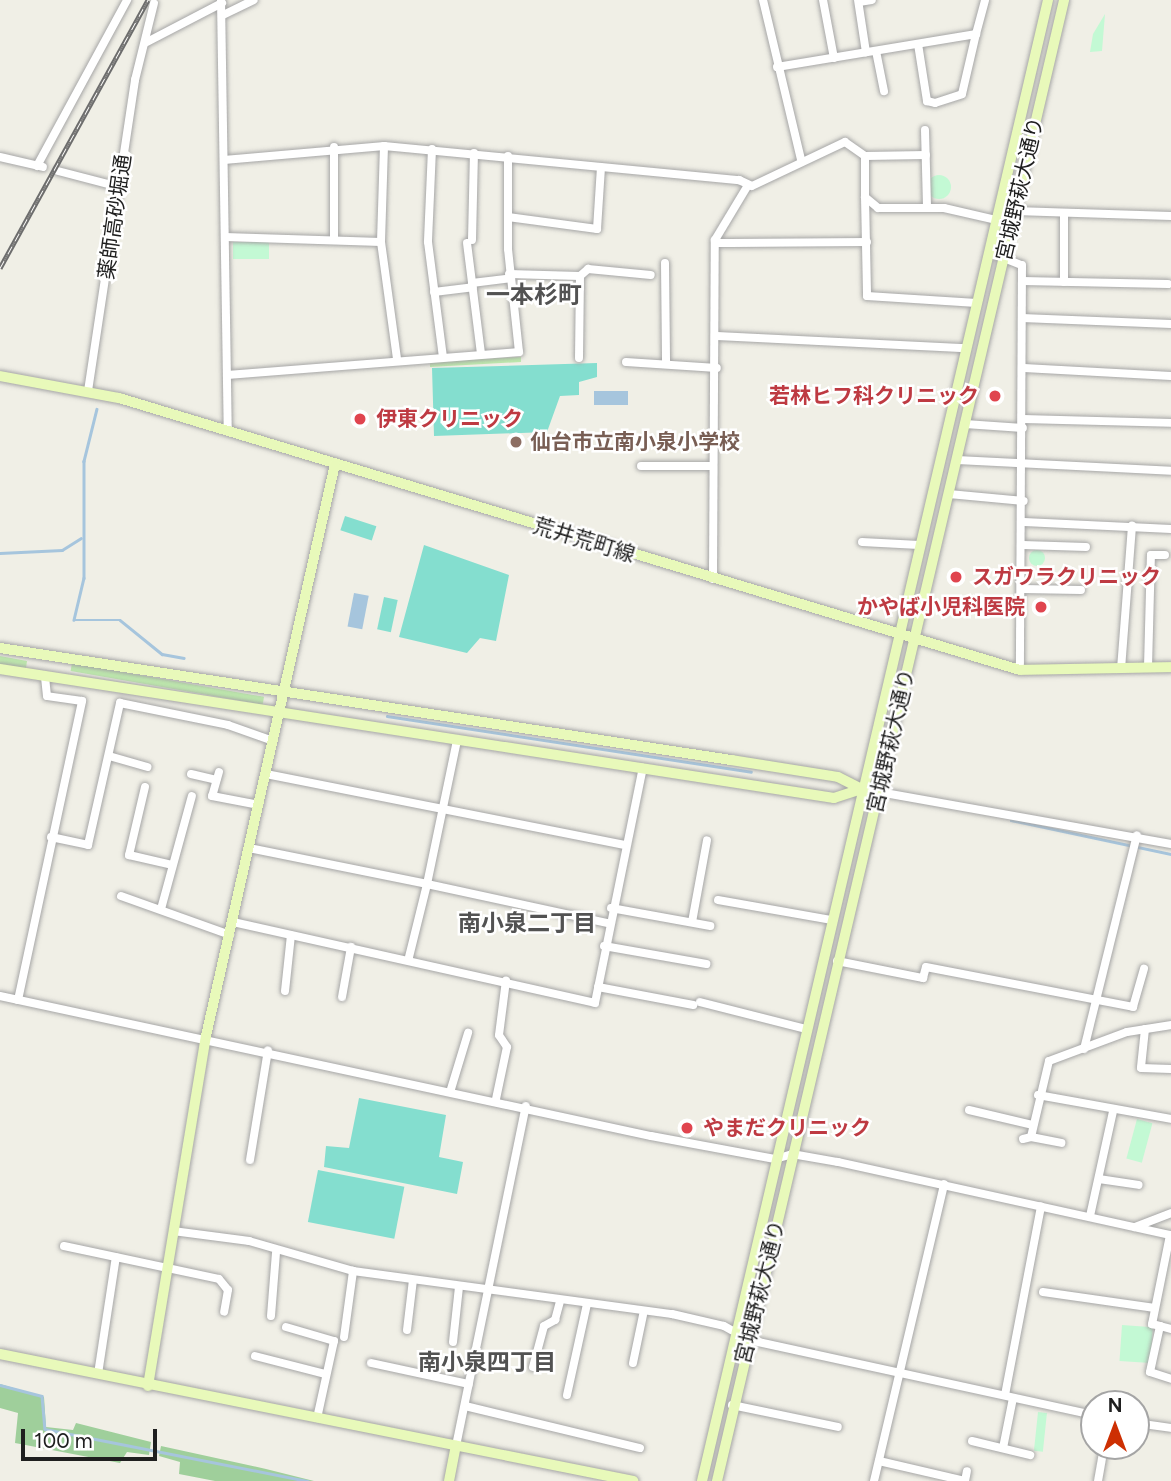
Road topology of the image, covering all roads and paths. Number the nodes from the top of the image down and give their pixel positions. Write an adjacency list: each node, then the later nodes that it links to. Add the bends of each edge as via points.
1 (127, 0): 29 (street, via 40,166)
2 (254, 0): 12 (street)
3 (764, 0): 19 (street)
4 (823, 0): 18 (street)
5 (873, 0): 10 (street)
6 (985, 0): 13 (street)
7 (1048, 0): 42 (street, 宮城野萩大通り)
8 (1064, 0): 38 (street, 宮城野萩大通り)
9 (221, 1): 12 (street); 14 (street)
10 (858, 1): 17 (street)
11 (154, 3): 14 (street, 薬師高砂堀通)
12 (223, 15): 30 (street)
13 (976, 34): 15 (street); 15 (street, via 962,94 935,103 927,101)
14 (145, 43): 35 (street, 薬師高砂堀通)
15 (918, 44): 16 (street)
16 (876, 51): 17 (street); 20 (street)
17 (866, 52): 18 (street)
18 (834, 58): 19 (street)
19 (777, 67): 31 (street)
20 (884, 91)
21 (925, 130): 26 (street)
22 (384, 146): 23 (street); 24 (street); 45 (street)
23 (334, 147): 30 (street); 44 (street)
24 (432, 149): 25 (street); 58 (street, via 428,242)
25 (474, 153): 27 (street); 57 (street)
26 (926, 155): 28 (street); 37 (street)
27 (509, 156): 32 (street); 41 (street)
28 (865, 156): 31 (street, via 845,142); 36 (street)
29 (0, 157)
30 (224, 160): 43 (street)
31 (801, 160): 34 (street, via 762,185)
32 (601, 167): 34 (street); 41 (street, via 597,229)
33 (58, 171): 35 (street)
34 (748, 185): 47 (street)
35 (120, 187): 75 (street, 薬師高砂堀通)
36 (865, 197): 37 (street, via 884,209); 46 (street)
37 (927, 208): 42 (street)
38 (1015, 211): 39 (street); 49 (street, 宮城野萩大通り)
39 (1064, 213): 40 (street); 55 (street)
40 (1171, 216)
41 (508, 217): 52 (street)
42 (996, 220): 48 (street, 宮城野萩大通り)
43 (225, 237): 44 (street); 73 (street)
44 (334, 240): 45 (street)
45 (381, 242): 67 (street)
46 (867, 242): 47 (street); 59 (street, via 867,296)
47 (715, 243): 62 (street)
48 (989, 252): 49 (street); 59 (street, 宮城野萩大通り)
49 (1004, 255): 54 (street, via 1022,265); 77 (street, 宮城野萩大通り)
50 (665, 263): 69 (street)
51 (650, 275): 53 (street, via 588,269)
52 (510, 276): 53 (street); 57 (street); 64 (street, via 519,352)
53 (580, 276): 66 (street)
54 (1022, 281): 55 (street); 60 (street)
55 (1064, 282): 56 (street)
56 (1168, 284)
57 (472, 285): 58 (street); 64 (street)
58 (434, 292): 65 (street)
59 (977, 303): 63 (street, 宮城野萩大通り)
60 (1022, 318): 61 (street); 71 (street)
61 (1171, 324)
62 (717, 336): 63 (street); 70 (street)
63 (965, 348): 92 (street, 宮城野萩大通り)
64 (481, 354): 65 (street)
65 (443, 357): 67 (street)
66 (579, 358)
67 (397, 359): 73 (street)
68 (626, 362): 69 (street)
69 (666, 363): 70 (street)
70 (717, 368): 83 (street)
71 (1024, 368): 74 (street); 78 (street)
72 (0, 376): 75 (street, 荒井荒町線)
73 (228, 376): 79 (street)
74 (1171, 376)
75 (88, 391): 79 (street, 荒井荒町線)
76 (1171, 423): 78 (street)
77 (965, 424): 78 (street); 80 (street, 宮城野萩大通り)
78 (1023, 424): 84 (street)
79 (228, 431): 81 (street, 荒井荒町線)
80 (957, 460): 84 (street); 86 (street, 宮城野萩大通り)
81 (335, 464): 96 (street, 荒井荒町線); 109 (street)
82 (641, 466): 83 (street)
83 (713, 466): 96 (street)
84 (1024, 466): 85 (street); 87 (street)
85 (1171, 471)
86 (949, 495): 87 (street); 100 (street, 宮城野萩大通り)
87 (1024, 500): 88 (street)
88 (1024, 522): 89 (street); 93 (street)
89 (1132, 525): 90 (street); 106 (street)
90 (1171, 528)
91 (862, 542): 92 (street)
92 (919, 545): 99 (street, 宮城野萩大通り)
93 (1023, 545): 94 (street); 97 (street)
94 (1086, 547)
95 (1166, 555): 103 (street, via 1151,555)
96 (713, 579): 99 (street, 荒井荒町線)
97 (1022, 589): 98 (street); 107 (street)
98 (1081, 590)
99 (899, 636): 100 (street, 荒井荒町線); 121 (street, 宮城野萩大通り)
100 (914, 640): 107 (street, 荒井荒町線); 122 (street, 宮城野萩大通り)
101 (0, 648): 102 (street)
102 (49, 655): 108 (street); 109 (street)
103 (1148, 667): 104 (street, 荒井荒町線); 106 (street, 荒井荒町線)
104 (1171, 667)
105 (0, 669): 108 (street)
106 (1121, 669): 107 (street, 荒井荒町線)
107 (1020, 670)
108 (45, 676): 110 (street); 126 (street, via 47,696 82,701)
109 (285, 691): 112 (street); 121 (street, via 838,777)
110 (167, 695): 111 (street); 112 (street)
111 (164, 711): 114 (street); 115 (street, via 120,703)
112 (280, 713): 113 (street); 114 (street)
113 (457, 740): 117 (street); 125 (street)
114 (273, 741): 119 (street)
115 (109, 756): 116 (street); 126 (street, via 88,845)
116 (147, 767)
117 (643, 768): 121 (street, via 834,798); 130 (street)
118 (191, 774): 124 (street, via 217,776 212,796)
119 (266, 774): 124 (street); 125 (street)
120 (145, 787): 132 (street, via 129,855)
121 (862, 789): 122 (street); 138 (street, 宮城野萩大通り)
122 (879, 792): 128 (street); 148 (street, 宮城野萩大通り)
123 (192, 796): 132 (street)
124 (259, 805): 131 (street)
125 (445, 810): 130 (street); 133 (street)
126 (51, 837): 156 (street)
127 (707, 840): 140 (street)
128 (1136, 841): 129 (street); 157 (street)
129 (1171, 844)
130 (626, 845): 136 (street)
131 (249, 848): 133 (street); 139 (street)
132 (172, 865): 137 (street)
133 (427, 884): 141 (street); 147 (street)
134 (121, 896): 137 (street)
135 (718, 900): 138 (street)
136 (611, 908): 140 (street); 141 (street)
137 (161, 909): 143 (street)
138 (832, 920): 159 (street, 宮城野萩大通り)
139 (233, 922): 143 (street); 144 (street)
140 (692, 922): 142 (street)
141 (608, 923): 145 (street)
142 (710, 926)
143 (230, 935): 162 (street)
144 (291, 935): 146 (street); 153 (street)
145 (604, 946): 149 (street); 152 (street)
146 (351, 947): 147 (street); 155 (street)
147 (409, 957): 151 (street)
148 (837, 961): 157 (street, via 923,978 926,967); 175 (street, 宮城野萩大通り)
149 (706, 964)
150 (1144, 969): 157 (street, via 1133,1007)
151 (506, 980): 152 (street, via 595,1003); 168 (street, via 499,1035 507,1047)
152 (598, 987): 159 (street, via 696,1003)
153 (285, 991)
154 (0, 996): 156 (street)
155 (342, 996)
156 (18, 1000): 162 (street)
157 (1098, 1004): 163 (street)
158 (1171, 1025): 160 (street)
159 (806, 1029): 176 (street, 宮城野萩大通り)
160 (1144, 1029): 163 (street); 165 (street, via 1141,1068)
161 (468, 1033): 166 (street)
162 (206, 1036): 164 (street); 185 (street)
163 (1084, 1049): 167 (street, via 1049,1061)
164 (268, 1050): 166 (street); 177 (street)
165 (1171, 1069)
166 (450, 1089): 168 (street)
167 (1038, 1095): 171 (street); 173 (street)
168 (496, 1099): 169 (street)
169 (526, 1107): 176 (street); 194 (street)
170 (970, 1110): 173 (street)
171 (1113, 1111): 172 (street); 178 (street)
172 (1171, 1119)
173 (1033, 1125): 174 (street, via 1027,1138)
174 (1061, 1143)
175 (793, 1154): 176 (street); 179 (street); 208 (street, 宮城野萩大通り)
176 (775, 1159): 206 (street, 宮城野萩大通り)
177 (250, 1160)
178 (1099, 1179): 180 (street); 183 (street)
179 (944, 1184): 181 (street); 215 (street)
180 (1139, 1185)
181 (1041, 1206): 183 (street); 222 (street)
182 (1171, 1213): 184 (street)
183 (1090, 1216): 184 (street)
184 (1135, 1227): 189 (street, via 1170,1235)
185 (173, 1231): 187 (street, via 249,1241); 190 (street)
186 (64, 1246): 188 (street)
187 (276, 1253): 191 (street); 201 (street)
188 (116, 1257): 190 (street); 216 (street)
189 (1168, 1266): 198 (street)
190 (168, 1268): 199 (street, via 219,1279 228,1290); 220 (street)
191 (353, 1271): 192 (street); 207 (street)
192 (413, 1280): 193 (street); 205 (street)
193 (459, 1287): 194 (street); 209 (street)
194 (488, 1288): 196 (street); 219 (street)
195 (1043, 1292): 198 (street)
196 (560, 1301): 197 (street); 214 (street, via 555,1320 544,1326)
197 (587, 1304): 200 (street); 221 (street)
198 (1155, 1308): 202 (street, via 1152,1324)
199 (224, 1312)
200 (643, 1315): 206 (street, via 672,1314); 213 (street)
201 (271, 1316)
202 (1160, 1326): 204 (street); 218 (street, via 1150,1372)
203 (286, 1327): 217 (street, via 334,1340)
204 (1171, 1329)
205 (407, 1330)
206 (736, 1330): 208 (street); 240 (street, 宮城野萩大通り)
207 (344, 1337)
208 (750, 1340): 215 (street); 223 (street, 宮城野萩大通り)
209 (453, 1342)
210 (0, 1354): 216 (street)
211 (254, 1356): 217 (street)
212 (370, 1363): 219 (street)
213 (633, 1363)
214 (533, 1367)
215 (898, 1372): 222 (street); 236 (street)
216 (98, 1374): 220 (street)
217 (325, 1374): 226 (street)
218 (1171, 1379)
219 (469, 1384): 224 (street)
220 (148, 1387): 226 (street)
221 (567, 1395)
222 (1009, 1397): 225 (street); 233 (street)
223 (732, 1405): 228 (street); 241 (street, 宮城野萩大通り)
224 (466, 1406): 231 (street); 232 (street)
225 (1080, 1412)
226 (317, 1418): 231 (street)
227 (1150, 1425): 229 (street)
228 (838, 1427)
229 (1171, 1428)
230 (972, 1441): 233 (street)
231 (456, 1446): 238 (street); 239 (street)
232 (640, 1448)
233 (1003, 1448): 234 (street)
234 (1030, 1455)
235 (1102, 1460): 243 (street)
236 (879, 1461): 237 (street, via 965,1481); 242 (street)
237 (967, 1471)
238 (449, 1481)
239 (633, 1481)
240 (702, 1481)
241 (717, 1481)
242 (874, 1481)
243 (1098, 1481)

